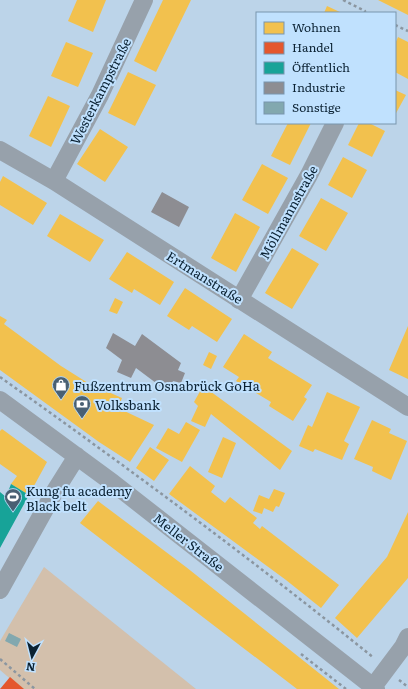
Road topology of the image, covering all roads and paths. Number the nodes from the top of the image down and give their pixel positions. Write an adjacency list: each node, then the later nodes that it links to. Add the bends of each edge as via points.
1 (144, 0): 8 (street, Westerkampstraße, via 100,95)
2 (343, 0): 3 (path)
3 (365, 12)
4 (396, 25): 5 (path)
5 (408, 31)
6 (334, 124): 9 (street, Möllmannstraße)
7 (0, 150): 8 (street, Ertmanstraße)
8 (54, 182): 9 (street, Ertmanstraße)
9 (240, 300): 12 (street, Ertmanstraße)
10 (0, 377): 17 (path, via 136,474)
11 (0, 400): 13 (street, Meller Straße)
12 (408, 407)
13 (77, 456): 14 (street); 19 (street, Meller Straße)
14 (0, 590)
15 (408, 637): 17 (street)
16 (0, 659): 20 (path)
17 (387, 669): 18 (path); 19 (street)
18 (408, 687)
19 (375, 688)
20 (35, 689)

